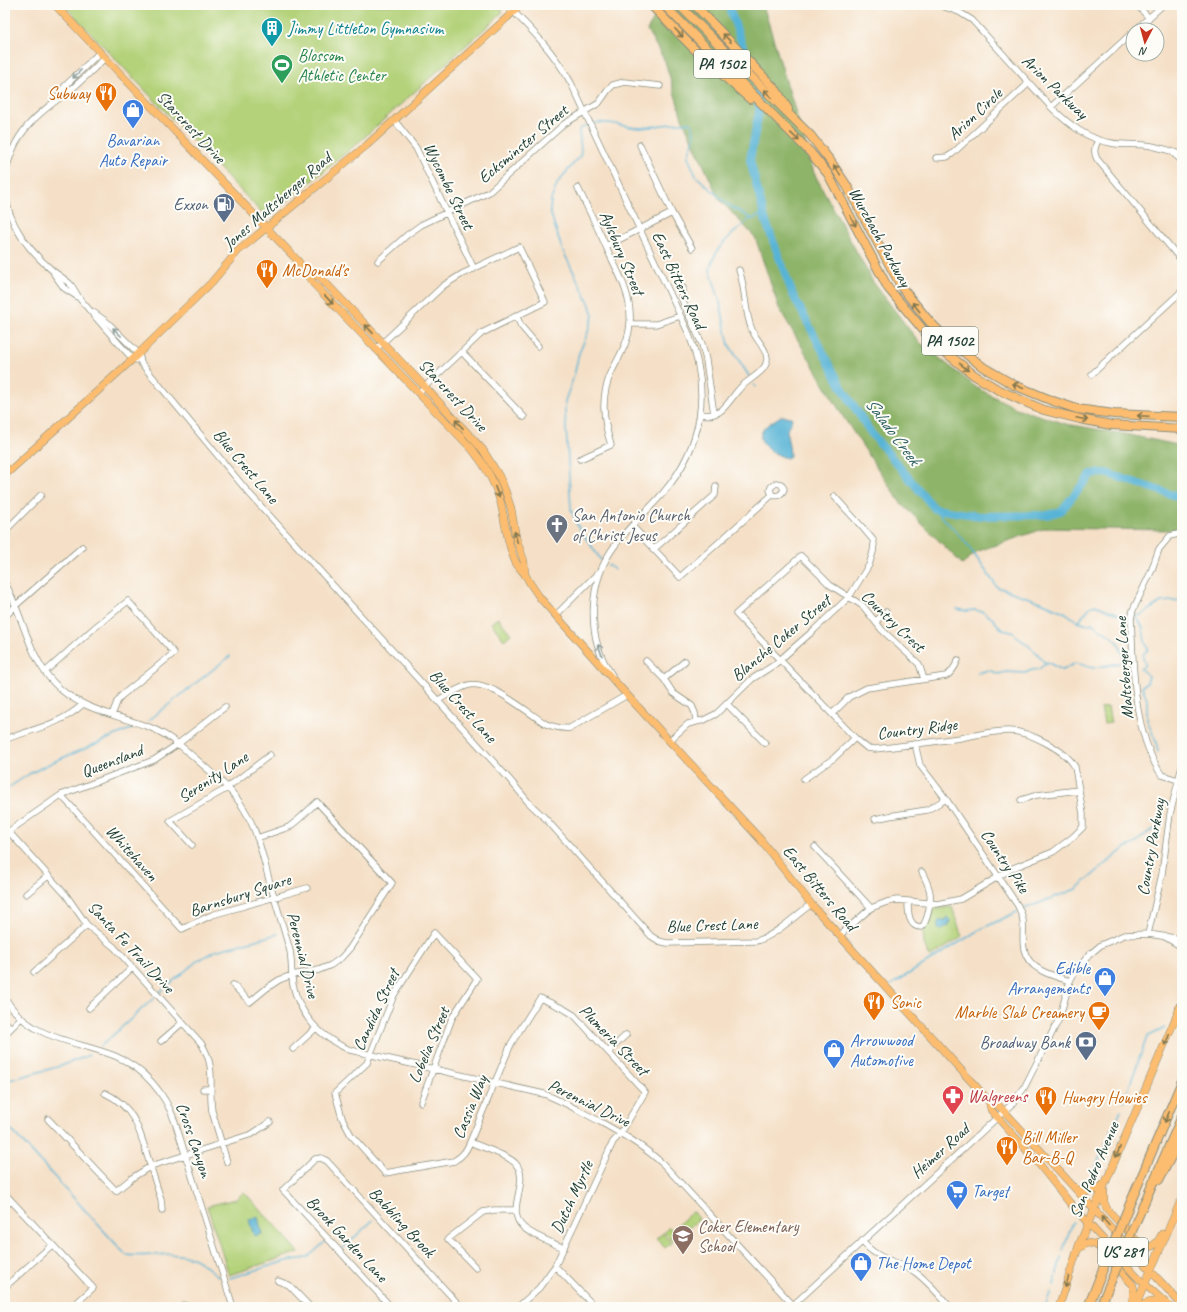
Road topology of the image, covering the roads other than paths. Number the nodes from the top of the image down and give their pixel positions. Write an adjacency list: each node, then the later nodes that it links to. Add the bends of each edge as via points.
1 (55, 5): 15 (main road, Starcrest Drive)
2 (507, 5): 11 (street, East Bitters Road)
3 (521, 5): 11 (main road, Jones Maltsberger Road)
4 (651, 5): 22 (highway, one-way to 22, via 703,58)
5 (664, 5): 22 (highway, Wurzbach Parkway / PA 1502)
6 (679, 5): 21 (highway, Wurzbach Parkway / PA 1502, one-way to 6)
7 (696, 5): 21 (highway, one-way to 7, via 777,91)
8 (939, 5): 16 (street, Arion Parkway, via 972,20)
9 (1137, 5): 12 (street)
10 (1163, 5): 12 (street)
11 (514, 12): 19 (street, East Bitters Road, via 558,61); 20 (main road, Jones Maltsberger Road)
12 (1149, 18): 13 (street)
13 (1144, 22)
14 (1125, 39): 18 (street)
15 (102, 55): 29 (street, via 69,91 57,98 26,126 9,159); 34 (main road, Starcrest Drive)
16 (1029, 83): 18 (street, Arion Parkway); 27 (street, Arion Circle, via 952,154)
17 (660, 86): 19 (street, Ecksminster Street, via 620,82 608,90 599,103)
18 (1051, 107): 23 (street, Arion Parkway, via 1064,120)
19 (585, 112): 32 (street, Ecksminster Street, via 564,124 489,192); 35 (street, East Bitters Road)
20 (394, 120): 32 (street, Wycombe Street, via 416,148); 34 (main road, Jones Maltsberger Road)
21 (796, 122): 62 (highway, Wurzbach Parkway / PA 1502, one-way to 21, via 1114,414 1077,409 1014,385 983,368 946,338 902,288 832,162)
22 (780, 123): 63 (highway, Wurzbach Parkway / PA 1502, one-way to 63, via 828,174 888,288 935,344 974,375 997,389 1044,410 1111,425)
23 (1098, 140): 25 (street, Arion Parkway, via 1152,146); 38 (street, via 1094,147 1097,159)
24 (640, 145): 33 (street)
25 (1170, 151): 26 (street, Arion Parkway); 28 (street, Arion Parkway)
26 (1182, 155)
27 (936, 158)
28 (1182, 160)
29 (5, 177)
30 (578, 188): 36 (street, Aylsbury Street)
31 (5, 191): 45 (street, Blue Crest Lane, via 10,214 31,249 64,288)
32 (447, 212): 39 (street, Ecksminster Street, via 407,235); 40 (street, Wycombe Street)
33 (672, 213): 35 (street); 37 (street)
34 (266, 227): 41 (main road, Starcrest Drive); 53 (main road, Jones Maltsberger Road, via 238,251 211,283)
35 (640, 230): 36 (street); 47 (street, East Bitters Road)
36 (606, 246): 48 (street, Aylsbury Street, via 626,288 630,305)
37 (692, 248)
38 (1182, 261)
39 (378, 262)
40 (474, 269): 46 (street, via 519,248 545,302); 49 (street, via 443,286)
41 (304, 270): 49 (main road, Starcrest Drive, one-way to 41, via 320,277); 51 (main road, Starcrest Drive, one-way to 51, via 313,283)
42 (739, 270): 60 (street, via 750,324 768,360 719,412)
43 (683, 288): 60 (street, via 681,297 702,344 706,360)
44 (1182, 291): 56 (street)
45 (93, 312): 53 (street, Blue Crest Lane, one-way to 45, via 107,322); 54 (street, Blue Crest Lane)
46 (516, 315): 50 (street, via 521,326); 52 (street, via 482,333)
47 (680, 316): 48 (street, via 656,324); 59 (street, East Bitters Road, via 698,361 702,392)
48 (630, 324): 66 (street, Aylsbury Street, via 625,345 604,395 604,421 611,445)
49 (382, 343): 51 (street); 57 (main road, Starcrest Drive)
50 (538, 346)
51 (376, 350): 58 (main road, Starcrest Drive)
52 (462, 352): 57 (street); 61 (street)
53 (138, 354): 54 (main road, Jones Maltsberger Road); 55 (street, Blue Crest Lane)
54 (133, 359): 55 (street, Blue Crest Lane); 68 (main road, Jones Maltsberger Road)
55 (142, 362): 99 (street, Blue Crest Lane, via 248,492)
56 (1092, 374)
57 (425, 387): 58 (street); 67 (main road, Starcrest Drive, one-way to 57, via 483,450)
58 (418, 393): 69 (main road, Starcrest Drive, via 472,449)
59 (701, 414): 60 (street); 76 (street, East Bitters Road, via 692,446 676,477)
60 (714, 414)
61 (524, 417)
62 (1182, 417)
63 (1160, 428): 64 (highway, Wurzbach Parkway / PA 1502); 65 (highway)
64 (1182, 428)
65 (1182, 432)
66 (580, 459)
67 (498, 473): 69 (main road); 74 (main road, Starcrest Drive)
68 (5, 475)
69 (490, 477): 75 (main road, Starcrest Drive, one-way to 75)
70 (716, 486): 80 (street, via 715,495)
71 (41, 495): 77 (street)
72 (772, 495): 80 (street, via 680,577)
73 (834, 496): 84 (street, Blanche Coker Street, via 874,544 869,565)
74 (513, 519): 75 (main road); 82 (main road, Starcrest Drive, one-way to 74)
75 (504, 521): 82 (main road, Starcrest Drive, via 516,563)
76 (632, 526): 80 (street); 81 (street, East Bitters Road, via 615,544)
77 (5, 531)
78 (1182, 533): 115 (street, Maltsberger Lane, via 1170,536 1159,549 1131,619 1138,718 1159,771 1162,775)
79 (82, 547): 85 (street)
80 (653, 550)
81 (600, 572): 88 (street); 98 (street, one-way to 81, via 605,665 595,634 594,604)
82 (525, 575): 88 (main road, Starcrest Drive, via 529,584)
83 (5, 583): 85 (street, Perennial Drive)
84 (849, 597): 87 (street, Country Crest, via 830,585 801,556); 90 (street, Country Crest, via 863,606); 91 (street, Blanche Coker Street)
85 (15, 606): 89 (street); 95 (street, Perennial Drive, via 37,660)
86 (886, 612): 90 (street)
87 (736, 614): 91 (street, Country Ridge)
88 (556, 615): 98 (main road, Starcrest Drive)
89 (5, 617)
90 (876, 621): 97 (street, Country Crest, via 918,664)
91 (780, 660): 100 (street, Blanche Coker Street, via 752,679); 103 (street, Country Ridge)
92 (958, 660): 97 (street, via 949,674)
93 (646, 661): 96 (street)
94 (685, 661): 96 (street)
95 (45, 672): 101 (street, Perennial Drive, via 60,689); 104 (street, via 128,601 174,653 120,696)
96 (664, 679): 105 (street, via 673,693 692,706)
97 (924, 680): 103 (street, via 867,688 849,697)
98 (627, 695): 99 (street, via 564,728 546,724 484,685 470,685); 108 (main road, East Bitters Road)
99 (438, 700): 133 (street, Blue Crest Lane, via 529,803 651,936 659,941 685,943 762,940)
100 (726, 703): 105 (street, Blanche Coker Street, via 716,714); 109 (street)
101 (83, 704): 104 (street, Perennial Drive); 106 (street, via 59,721)
102 (225, 707): 110 (street, Queensland)
103 (832, 713): 107 (street, Country Ridge)
104 (112, 715): 110 (street, Perennial Drive, via 150,728)
105 (696, 722): 108 (street, Blanche Coker Street, via 684,727)
106 (6, 738)
107 (855, 738): 111 (street, Country Ridge, via 867,748 875,749); 114 (street, via 834,758)
108 (670, 740): 133 (main road, East Bitters Road, via 760,839)
109 (765, 743)
110 (178, 744): 116 (street, Perennial Drive); 118 (street, Queensland, via 154,760)
111 (915, 744): 117 (street, Country Ridge, via 1015,732 1036,738 1064,753 1075,767); 119 (street, Country Pike, via 920,765)
112 (270, 755): 116 (street, Serenity Lane)
113 (1182, 766): 115 (street, Country Parkway)
114 (804, 779)
115 (1178, 780): 139 (street, Country Parkway, via 1170,814 1162,874)
116 (228, 787): 123 (street, Perennial Drive, via 244,808); 124 (street, Serenity Lane, via 170,821)
117 (1079, 790): 120 (street, via 1037,795); 128 (street, Country Ridge, via 1083,827 1054,852 1013,868)
118 (61, 795): 122 (street, Queensland); 137 (street, Whitehaven)
119 (946, 799): 121 (street, via 927,810); 128 (street, Country Pike)
120 (1021, 800)
121 (875, 819)
122 (7, 833): 127 (street, Santa Fe Trail Drive)
123 (257, 838): 131 (street, Perennial Drive); 146 (street, via 289,826 318,802 392,883 341,958 320,970)
124 (192, 845)
125 (815, 847): 135 (street)
126 (922, 872): 134 (street, via 930,893)
127 (48, 876): 130 (street); 136 (street, Santa Fe Trail Drive, via 66,895)
128 (999, 877): 134 (street, via 961,899); 147 (street, Country Pike, via 1018,906 1023,919 1024,950 1028,958 1047,974)
129 (307, 888): 131 (street, Barnsbury Square)
130 (26, 894)
131 (274, 898): 137 (street, Barnsbury Square, via 212,916); 146 (street, Perennial Drive, via 291,955)
132 (908, 901): 134 (street); 134 (street, via 908,914 917,927 924,924); 135 (street, via 886,902)
133 (811, 904): 140 (main road, East Bitters Road)
134 (929, 904)
135 (871, 908): 140 (street)
136 (87, 925): 144 (street, Santa Fe Trail Drive, via 114,947); 145 (street)
137 (182, 929)
138 (434, 933): 163 (street, Candida Street, via 394,995); 164 (street, Lobelia Street, via 477,979 452,1018)
139 (1148, 934): 141 (street, Heimer Road); 147 (street, Heimer Road, via 1124,935 1101,945 1083,961)
140 (840, 935): 171 (main road, East Bitters Road)
141 (1165, 937): 142 (street, Heimer Road); 143 (street, Heimer Road)
142 (1182, 939)
143 (1182, 947)
144 (132, 968): 152 (street); 155 (street, Santa Fe Trail Drive)
145 (34, 972)
146 (292, 975): 148 (street, via 273,983 250,1002); 157 (street, Perennial Drive, via 298,1001)
147 (1070, 981): 173 (street, Heimer Road, via 1059,1019 1031,1077)
148 (233, 985)
149 (5, 998): 153 (street, Cross Canyon)
150 (540, 998): 162 (street, Plumeria Street, via 574,1015); 166 (street, Cassia Way, via 511,1044)
151 (1181, 1005): 186 (main road, San Pedro Avenue, one-way to 186)
152 (89, 1008)
153 (21, 1018): 156 (street); 182 (street, Cross Canyon, via 43,1033 116,1057 144,1074 168,1105)
154 (5, 1022): 156 (street)
155 (182, 1023): 160 (street); 168 (street, Santa Fe Trail Drive, via 201,1043 208,1056 212,1072)
156 (11, 1028): 158 (street)
157 (316, 1028): 161 (street); 163 (street, Perennial Drive, via 341,1046)
158 (5, 1034)
159 (626, 1036): 162 (street)
160 (161, 1041)
161 (293, 1049)
162 (608, 1052): 169 (street, Plumeria Street)
163 (371, 1055): 164 (street, Perennial Drive); 185 (street, Candida Street, via 364,1066 335,1093 346,1127)
164 (432, 1069): 166 (street, Perennial Drive); 172 (street, Lobelia Street)
165 (1182, 1081): 223 (highway, US 281, one-way to 223, bridge)
166 (494, 1083): 178 (street, Perennial Drive, via 544,1094); 180 (street, Cassia Way)
167 (203, 1089): 168 (street)
168 (211, 1089): 181 (street, Santa Fe Trail Drive, via 212,1111)
169 (645, 1092): 178 (street, Dutch Myrtle)
170 (105, 1093): 184 (street, via 120,1102 134,1118)
171 (990, 1100): 173 (main road, East Bitters Road); 175 (main road, East Bitters Road, via 991,1110)
172 (421, 1102)
173 (1004, 1111): 175 (street, Heimer Road); 188 (main road, East Bitters Road)
174 (1182, 1116): 193 (highway, US 281)
175 (998, 1117): 197 (main road, East Bitters Road); 199 (street, Heimer Road)
176 (48, 1119): 184 (street, via 116,1191)
177 (270, 1122): 181 (street, via 252,1134)
178 (620, 1133): 201 (street, Dutch Myrtle, via 613,1142); 211 (street, Perennial Drive, via 640,1145 664,1165)
179 (1182, 1136): 193 (highway)
180 (470, 1142): 185 (street, Cassia Way, via 462,1157 454,1161); 196 (street, via 508,1158 520,1169 521,1180)
181 (221, 1144): 182 (street); 183 (street, Santa Fe Trail Drive)
182 (185, 1155): 184 (street); 215 (street, Cross Canyon)
183 (227, 1162)
184 (151, 1166): 195 (street)
185 (385, 1172)
186 (1105, 1183): 188 (main road, via 1093,1191); 194 (main road, San Pedro Avenue); 198 (main road, via 1104,1197 1107,1208 1140,1245 1155,1245 1163,1230)
187 (283, 1190): 217 (street, Brook Garden Lane); 218 (street, Babbling Brook, via 315,1159 327,1161)
188 (1077, 1190): 194 (main road, East Bitters Road)
189 (5, 1194): 191 (street)
190 (1182, 1198): 198 (main road)
191 (11, 1201): 192 (street); 200 (street)
192 (5, 1206)
193 (1142, 1208): 224 (highway, US 281, bridge)
194 (1094, 1209): 197 (main road, San Pedro Avenue); 205 (main road, East Bitters Road, one-way to 194)
195 (162, 1210)
196 (516, 1210): 201 (street, via 517,1219 522,1227); 204 (street, via 483,1212 448,1239)
197 (1088, 1223): 202 (main road, San Pedro Avenue); 207 (main road, East Bitters Road)
198 (1170, 1225): 205 (main road)
199 (862, 1241): 211 (street, Heimer Road); 221 (street, via 873,1253 916,1273)
200 (52, 1245): 208 (street); 213 (street, via 93,1288)
201 (564, 1248): 203 (street, Dutch Myrtle)
202 (1077, 1250): 222 (main road, San Pedro Avenue, one-way to 222); 225 (main road, via 1087,1243 1099,1247 1133,1286)
203 (555, 1266): 219 (street, Dutch Myrtle, via 539,1288); 220 (street)
204 (476, 1268)
205 (1150, 1271): 207 (main road); 209 (main road, East Bitters Road)
206 (278, 1281): 216 (street, via 289,1284)
207 (1145, 1284): 212 (main road, East Bitters Road); 226 (main road)
208 (5, 1287)
209 (1182, 1305)
210 (184, 1306): 214 (street)
211 (792, 1306)
212 (1169, 1306): 227 (main road, via 1155,1301)
213 (72, 1307)
214 (191, 1307)
215 (233, 1307)
216 (310, 1307)
217 (391, 1307)
218 (462, 1307)
219 (518, 1307)
220 (596, 1307)
221 (950, 1307)
222 (1059, 1307)
223 (1088, 1307)
224 (1100, 1307)
225 (1131, 1307)
226 (1134, 1307)
227 (1139, 1307)

